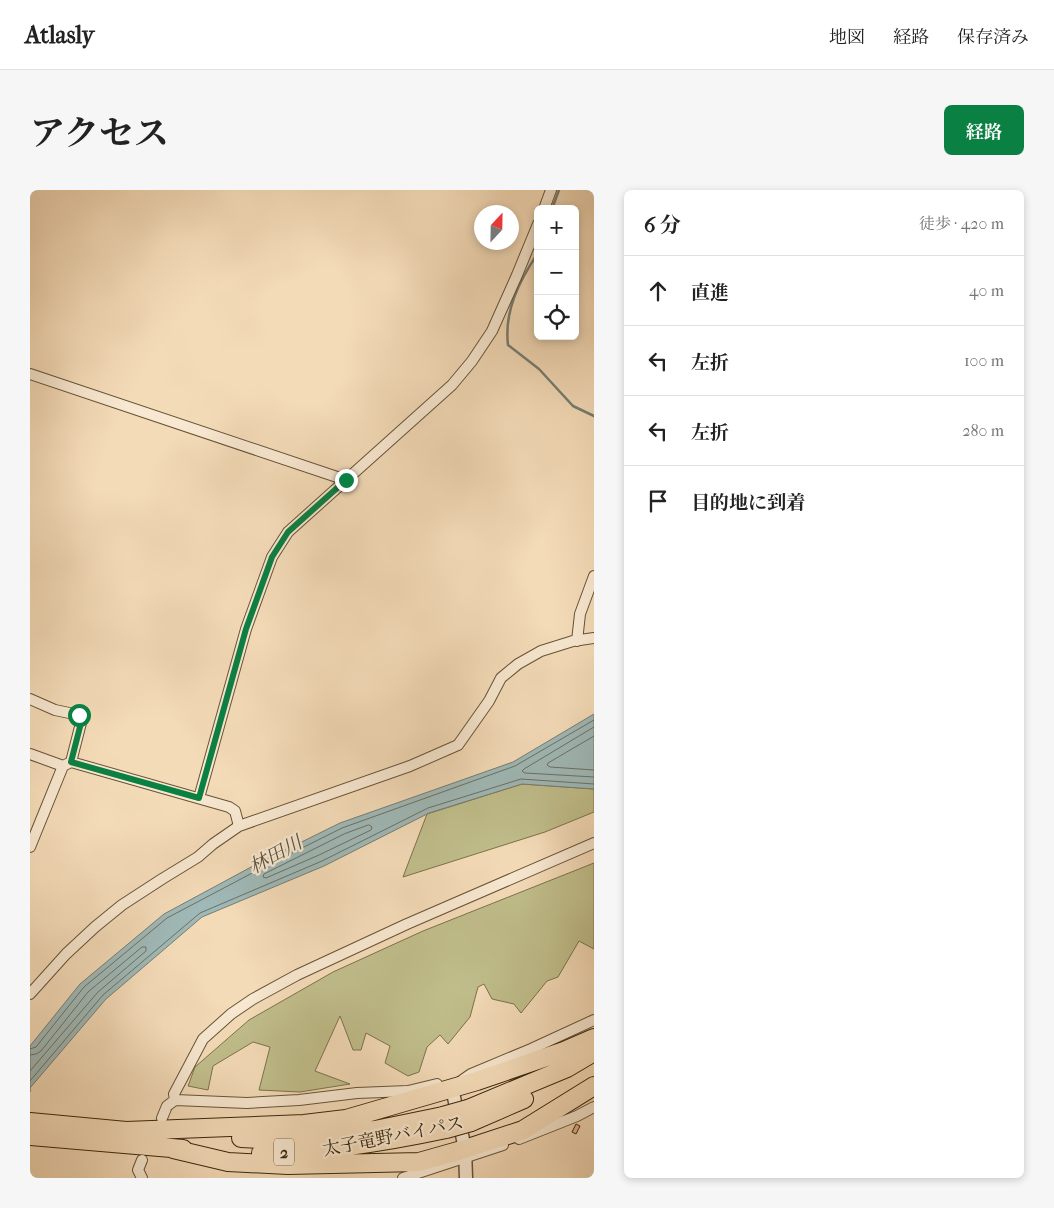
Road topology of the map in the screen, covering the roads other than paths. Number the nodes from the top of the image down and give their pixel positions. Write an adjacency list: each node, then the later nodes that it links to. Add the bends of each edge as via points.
1 (551, 190): 2 (street)
2 (545, 205)
3 (534, 234): 5 (street, via 492,331 472,361 452,385)
4 (30, 374): 5 (street)
5 (346, 480): 12 (street, via 288,532 272,557 246,629)
6 (594, 576): 8 (street, via 580,614)
7 (594, 638): 8 (street)
8 (577, 641): 13 (street, via 542,651 501,678 458,745 410,766)
9 (30, 699): 11 (street, via 55,710 79,715 82,719)
10 (30, 754): 11 (street)
11 (67, 764): 12 (street); 15 (street)
12 (199, 798): 13 (street, via 235,811)
13 (239, 826): 16 (street, via 198,857 122,905 66,954)
14 (594, 843): 23 (street, via 407,924 253,999 203,1039 174,1094)
15 (30, 847)
16 (30, 994)
17 (594, 1020): 22 (street, via 471,1074)
18 (594, 1038): 22 (highway)
19 (594, 1052): 25 (highway, 太子竜野バイパス / 2)
20 (594, 1064): 25 (highway, 太子竜野バイパス / 2, via 564,1082)
21 (594, 1086): 32 (highway, via 523,1130)
22 (452, 1088): 23 (street, via 441,1084 408,1091 357,1092 247,1103); 30 (highway, via 346,1119); 32 (street)
23 (175, 1100): 26 (street)
24 (594, 1107): 32 (street, via 538,1133)
25 (469, 1116): 28 (highway, 太子竜野バイパス / 2, bridge)
26 (162, 1118)
27 (30, 1122): 30 (highway, 太子竜野バイパス / 2)
28 (445, 1122): 30 (highway, 太子竜野バイパス / 2, via 282,1140); 31 (highway, 太子竜野バイパス / 2, via 392,1140 318,1151 263,1153)
29 (30, 1136): 30 (highway, 太子竜野バイパス / 2)
30 (123, 1137): 31 (highway, 太子竜野バイパス / 2)
31 (173, 1149): 32 (highway, via 228,1162 288,1165 419,1162)
32 (466, 1154): 33 (street); 34 (street)
33 (402, 1178)
34 (466, 1178)

